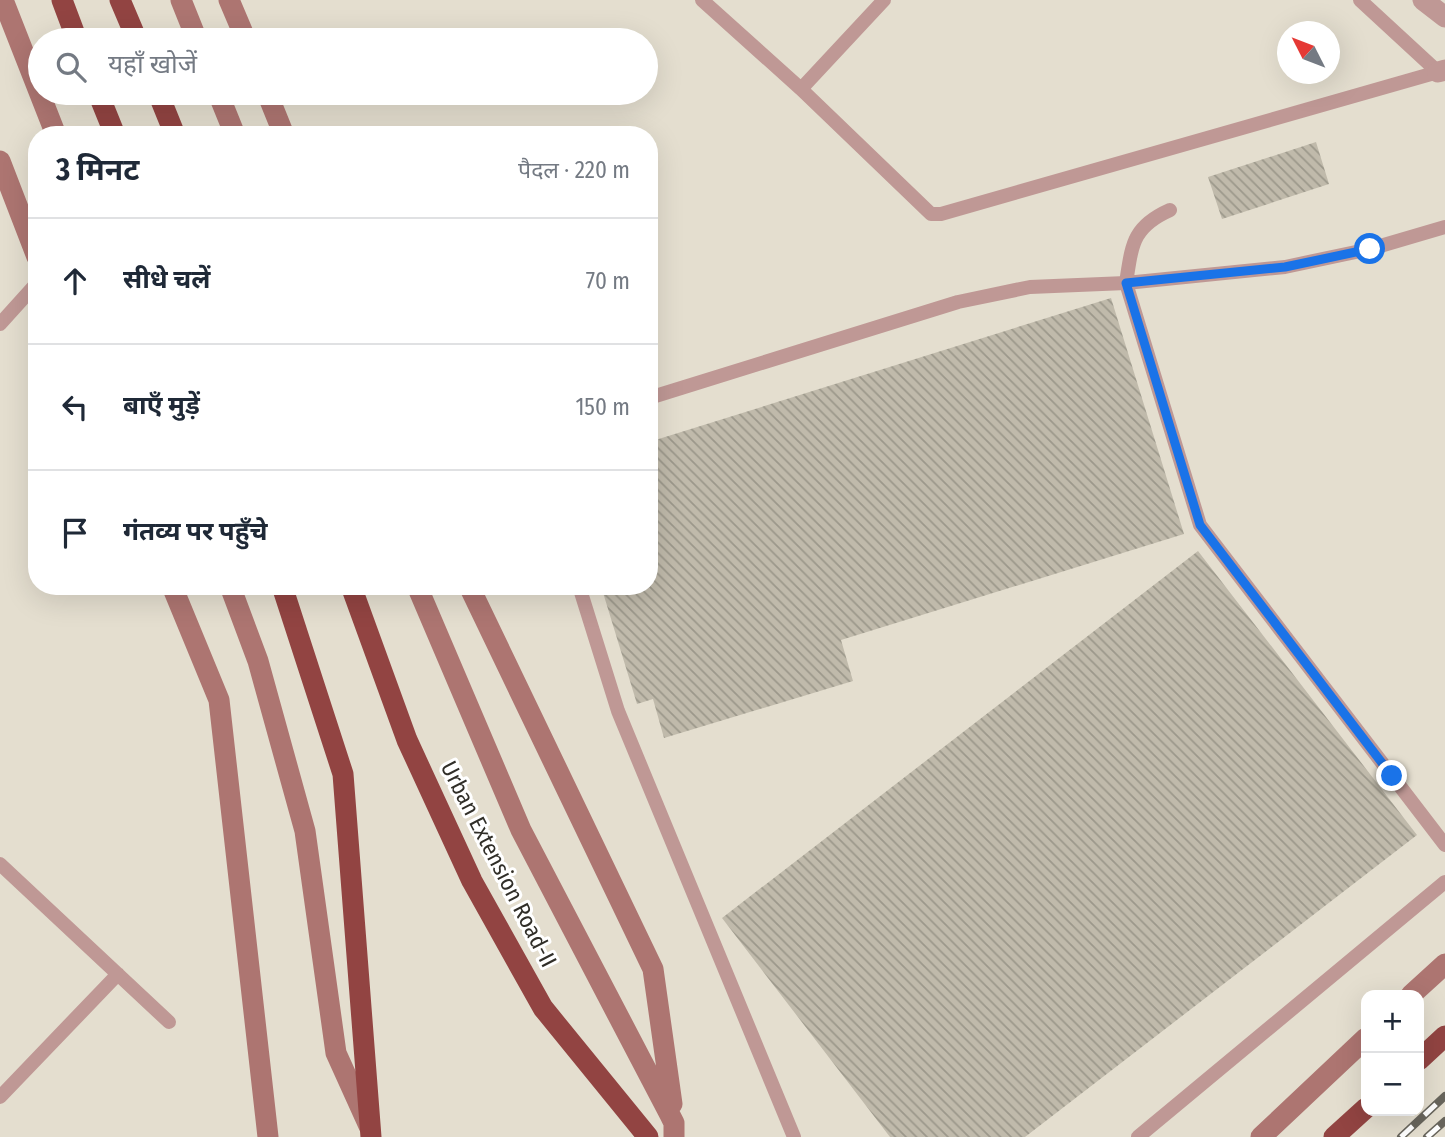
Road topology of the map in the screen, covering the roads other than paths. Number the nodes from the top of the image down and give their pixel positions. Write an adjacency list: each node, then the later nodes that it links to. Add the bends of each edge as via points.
1 (3, 0): 15 (street)
2 (62, 0): 11 (highway)
3 (120, 0): 12 (highway)
4 (181, 0): 13 (street)
5 (229, 0): 14 (street)
6 (702, 0): 17 (lane)
7 (884, 0): 17 (lane)
8 (1360, 0): 16 (lane)
9 (1423, 0): 10 (street)
10 (1445, 17)
11 (72, 28)
12 (132, 28)
13 (192, 28)
14 (241, 28)
15 (28, 64)
16 (1442, 71): 17 (lane, via 941,214 925,210)
17 (801, 89)
18 (44, 105): 23 (street)
19 (103, 105): 24 (highway)
20 (163, 105): 25 (highway)
21 (223, 105): 26 (street)
22 (272, 105): 27 (street)
23 (52, 126)
24 (111, 126)
25 (171, 126)
26 (231, 126)
27 (280, 126)
28 (0, 161): 31 (street)
29 (1170, 210): 32 (lane, via 1154,217 1137,235)
30 (1445, 227): 32 (lane, via 1285,267)
31 (28, 234)
32 (1126, 283): 35 (lane, via 1030,287 958,302); 43 (lane, via 1200,525)
33 (28, 293): 34 (lane)
34 (0, 324)
35 (658, 395)
36 (176, 595): 56 (street, via 219,699)
37 (233, 595): 57 (street, via 258,661 305,831 336,1053)
38 (285, 595): 57 (highway, via 343,774)
39 (354, 595): 58 (highway, Urban Extension Road-II, via 407,740 472,881 543,1008)
40 (420, 595): 55 (street, via 521,830)
41 (473, 595): 55 (street, via 653,969)
42 (582, 595): 59 (lane, via 618,710)
43 (1445, 845)
44 (0, 864): 47 (lane)
45 (1445, 882): 60 (lane)
46 (1445, 964): 48 (street)
47 (118, 974): 49 (lane); 53 (lane)
48 (1416, 990)
49 (169, 1022)
50 (1445, 1036): 52 (highway)
51 (1361, 1043): 61 (street)
52 (1424, 1055)
53 (0, 1097)
54 (1361, 1113): 62 (highway)
55 (674, 1130)
56 (268, 1137)
57 (373, 1137)
58 (648, 1137)
59 (794, 1137)
60 (1138, 1137)
61 (1261, 1137)
62 (1334, 1137)

